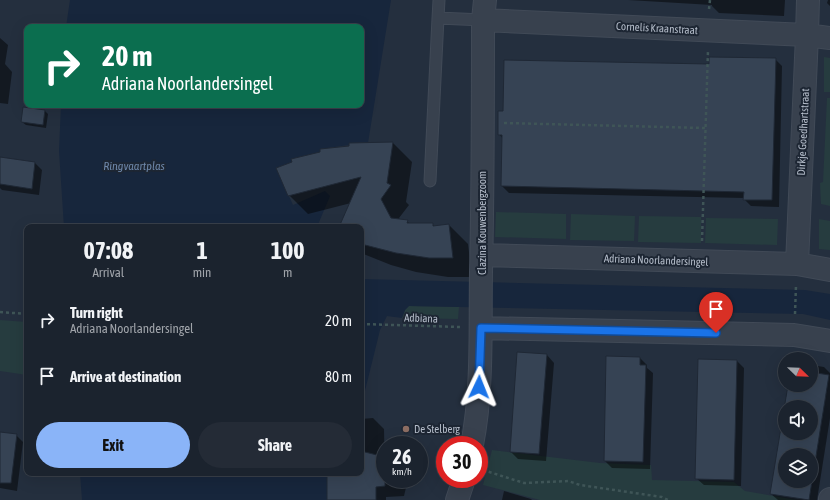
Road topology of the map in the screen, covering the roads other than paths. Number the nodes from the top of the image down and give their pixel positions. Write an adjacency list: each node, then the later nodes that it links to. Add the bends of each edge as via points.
1 (439, 0): 4 (lane)
2 (808, 0): 5 (street, Dirkje Goedhartstraat)
3 (484, 10): 4 (lane); 5 (street, Cornelis Kraanstraat, via 708,30); 8 (street, Clazina Kouwenbergzoom)
4 (438, 18): 7 (lane)
5 (807, 34): 6 (street, Cornelis Kraanstraat); 10 (street, Dirkje Goedhartstraat)
6 (830, 38)
7 (430, 181)
8 (482, 264): 10 (street, Adriana Noorlandersingel, via 702,262); 11 (street, Clazina Kouwenbergzoom)
9 (830, 270): 10 (street, Adriana Noorlandersingel)
10 (797, 274)
11 (481, 321): 12 (street, via 794,335); 13 (street, Clazina Kouwenbergzoom, via 479,387)
12 (830, 341)
13 (473, 436)
14 (461, 488): 15 (street)
15 (457, 500)

